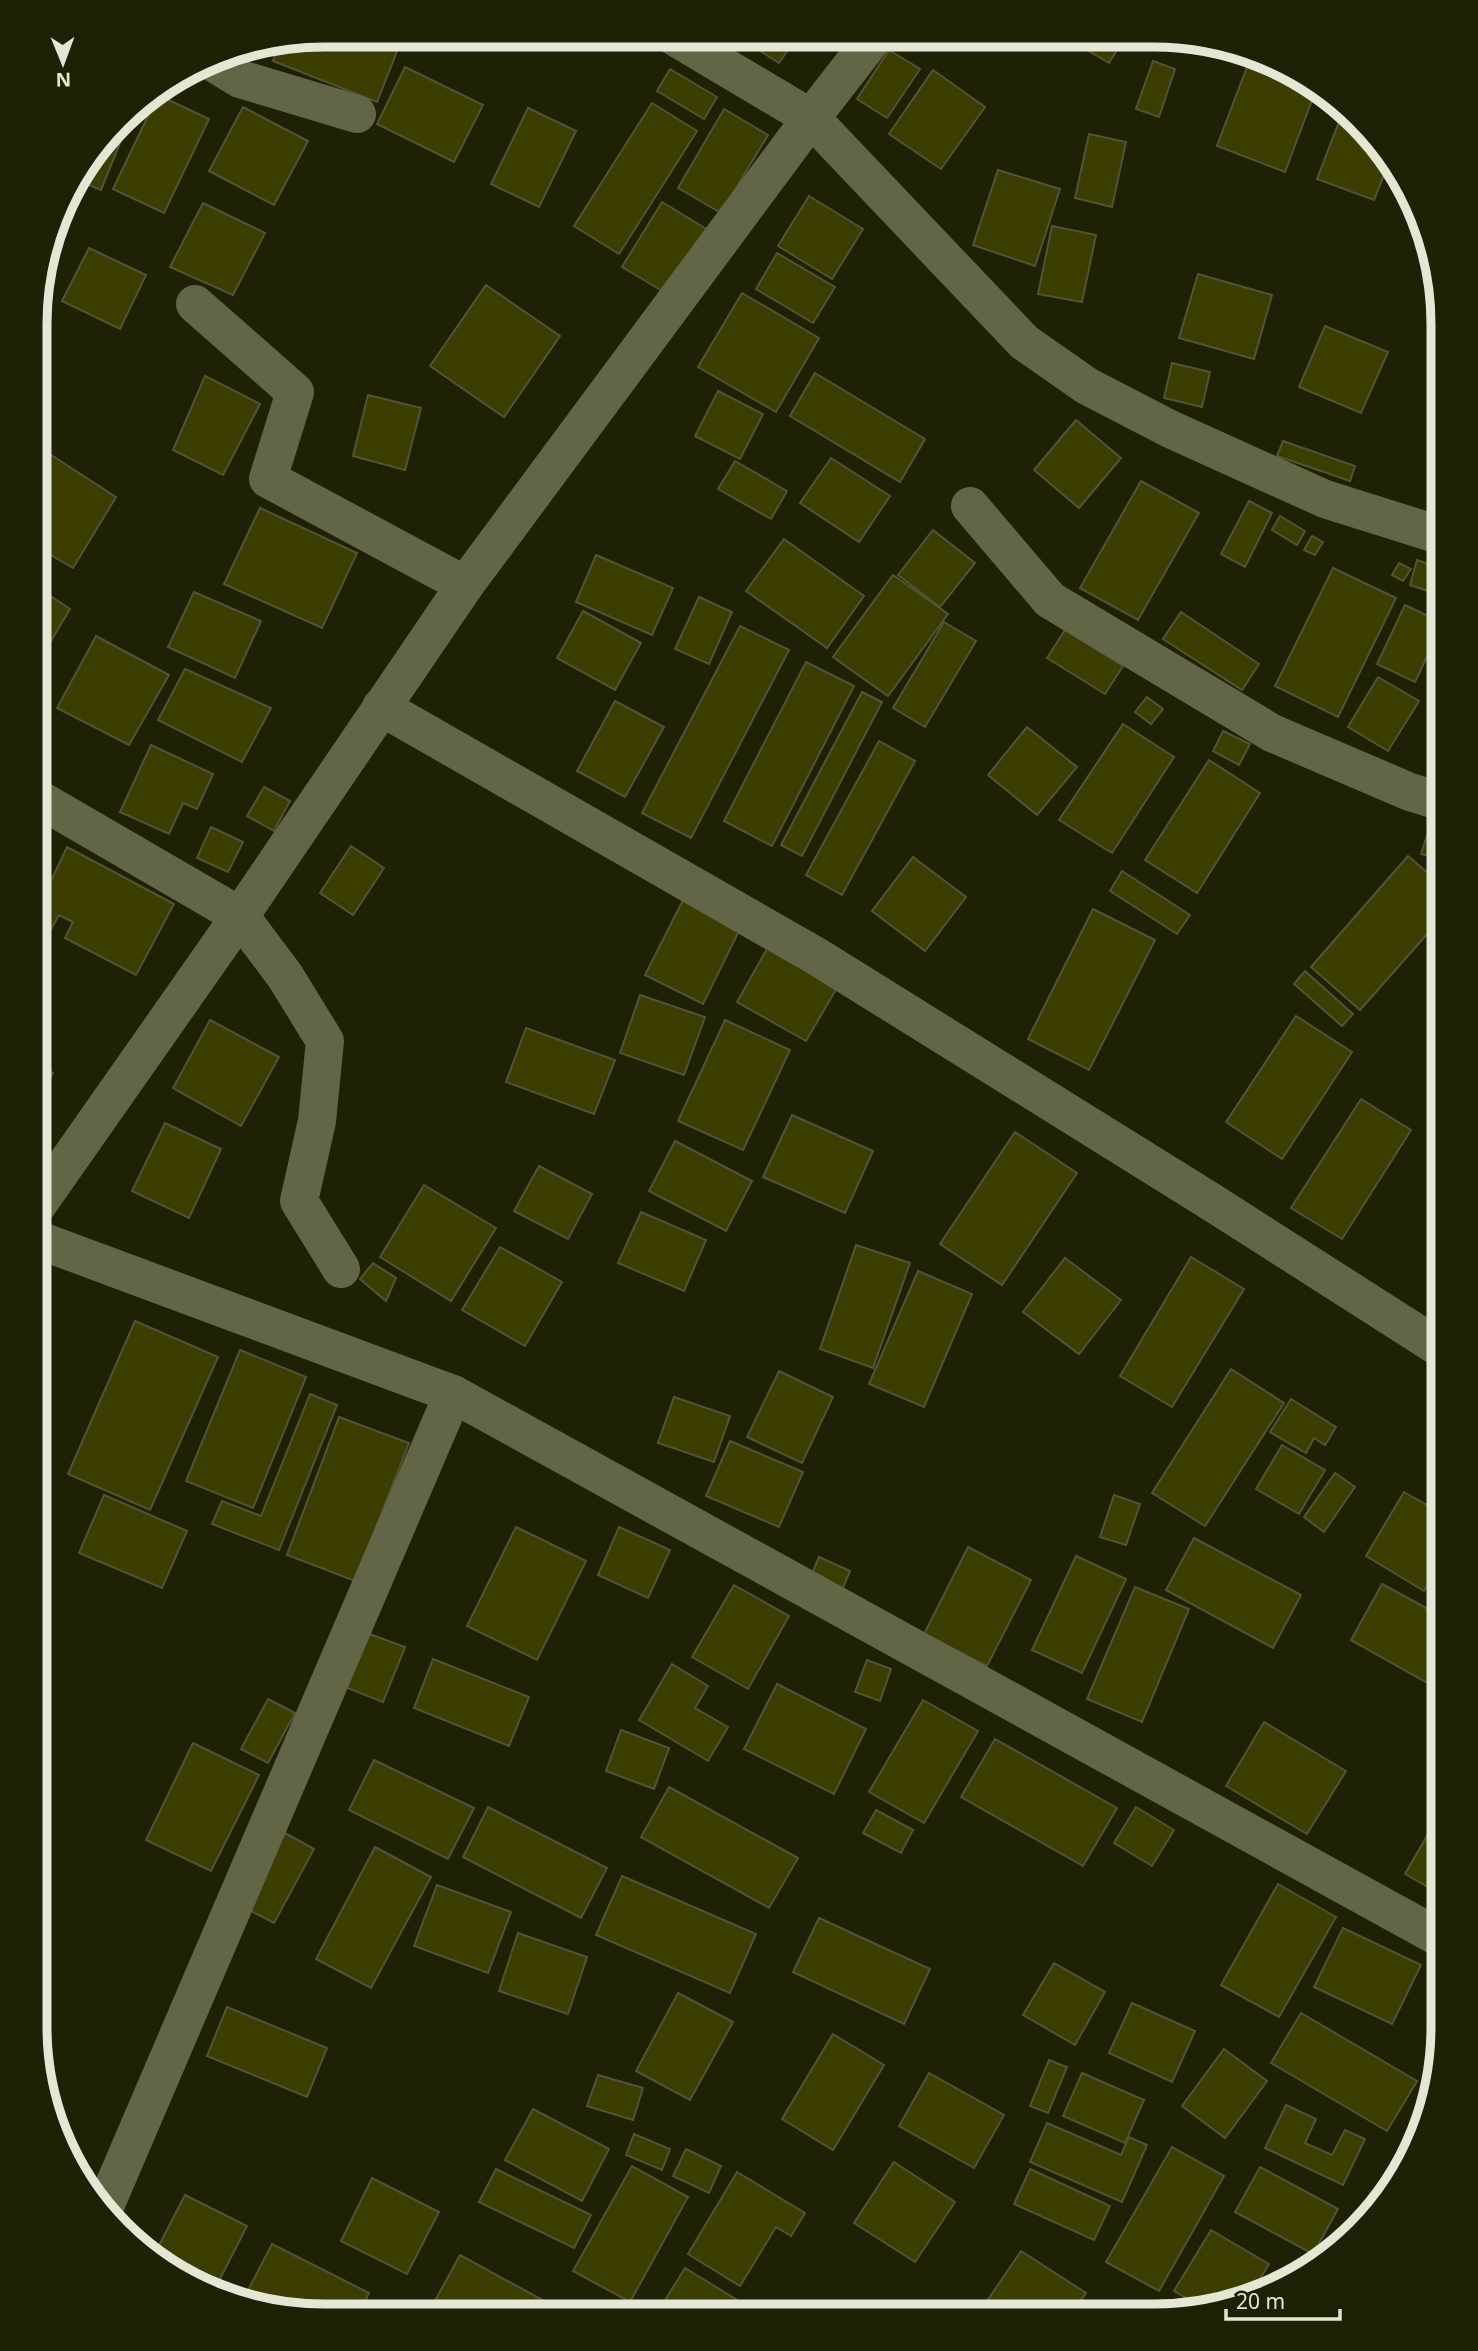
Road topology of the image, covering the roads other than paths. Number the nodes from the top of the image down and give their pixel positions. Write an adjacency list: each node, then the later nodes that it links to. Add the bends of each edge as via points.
1 (692, 47): 5 (street)
2 (866, 47): 5 (street)
3 (221, 67): 4 (street, via 240,79)
4 (357, 114)
5 (811, 118): 8 (street, via 1024,342 1087,386 1325,499); 9 (street)
6 (195, 304): 9 (street, via 295,392 268,479)
7 (970, 506): 11 (street, via 1050,600 1272,733)
8 (1431, 532)
9 (465, 585): 10 (street)
10 (381, 707): 13 (street); 17 (street, via 816,956)
11 (1431, 798)
12 (47, 804): 13 (street)
13 (240, 916): 14 (street); 16 (street, via 326,1041 317,1121 299,1201)
14 (47, 1191)
15 (47, 1243): 18 (street)
16 (341, 1269)
17 (1431, 1342)
18 (453, 1394): 19 (street); 20 (street)
19 (1431, 1932)
20 (108, 2200)

